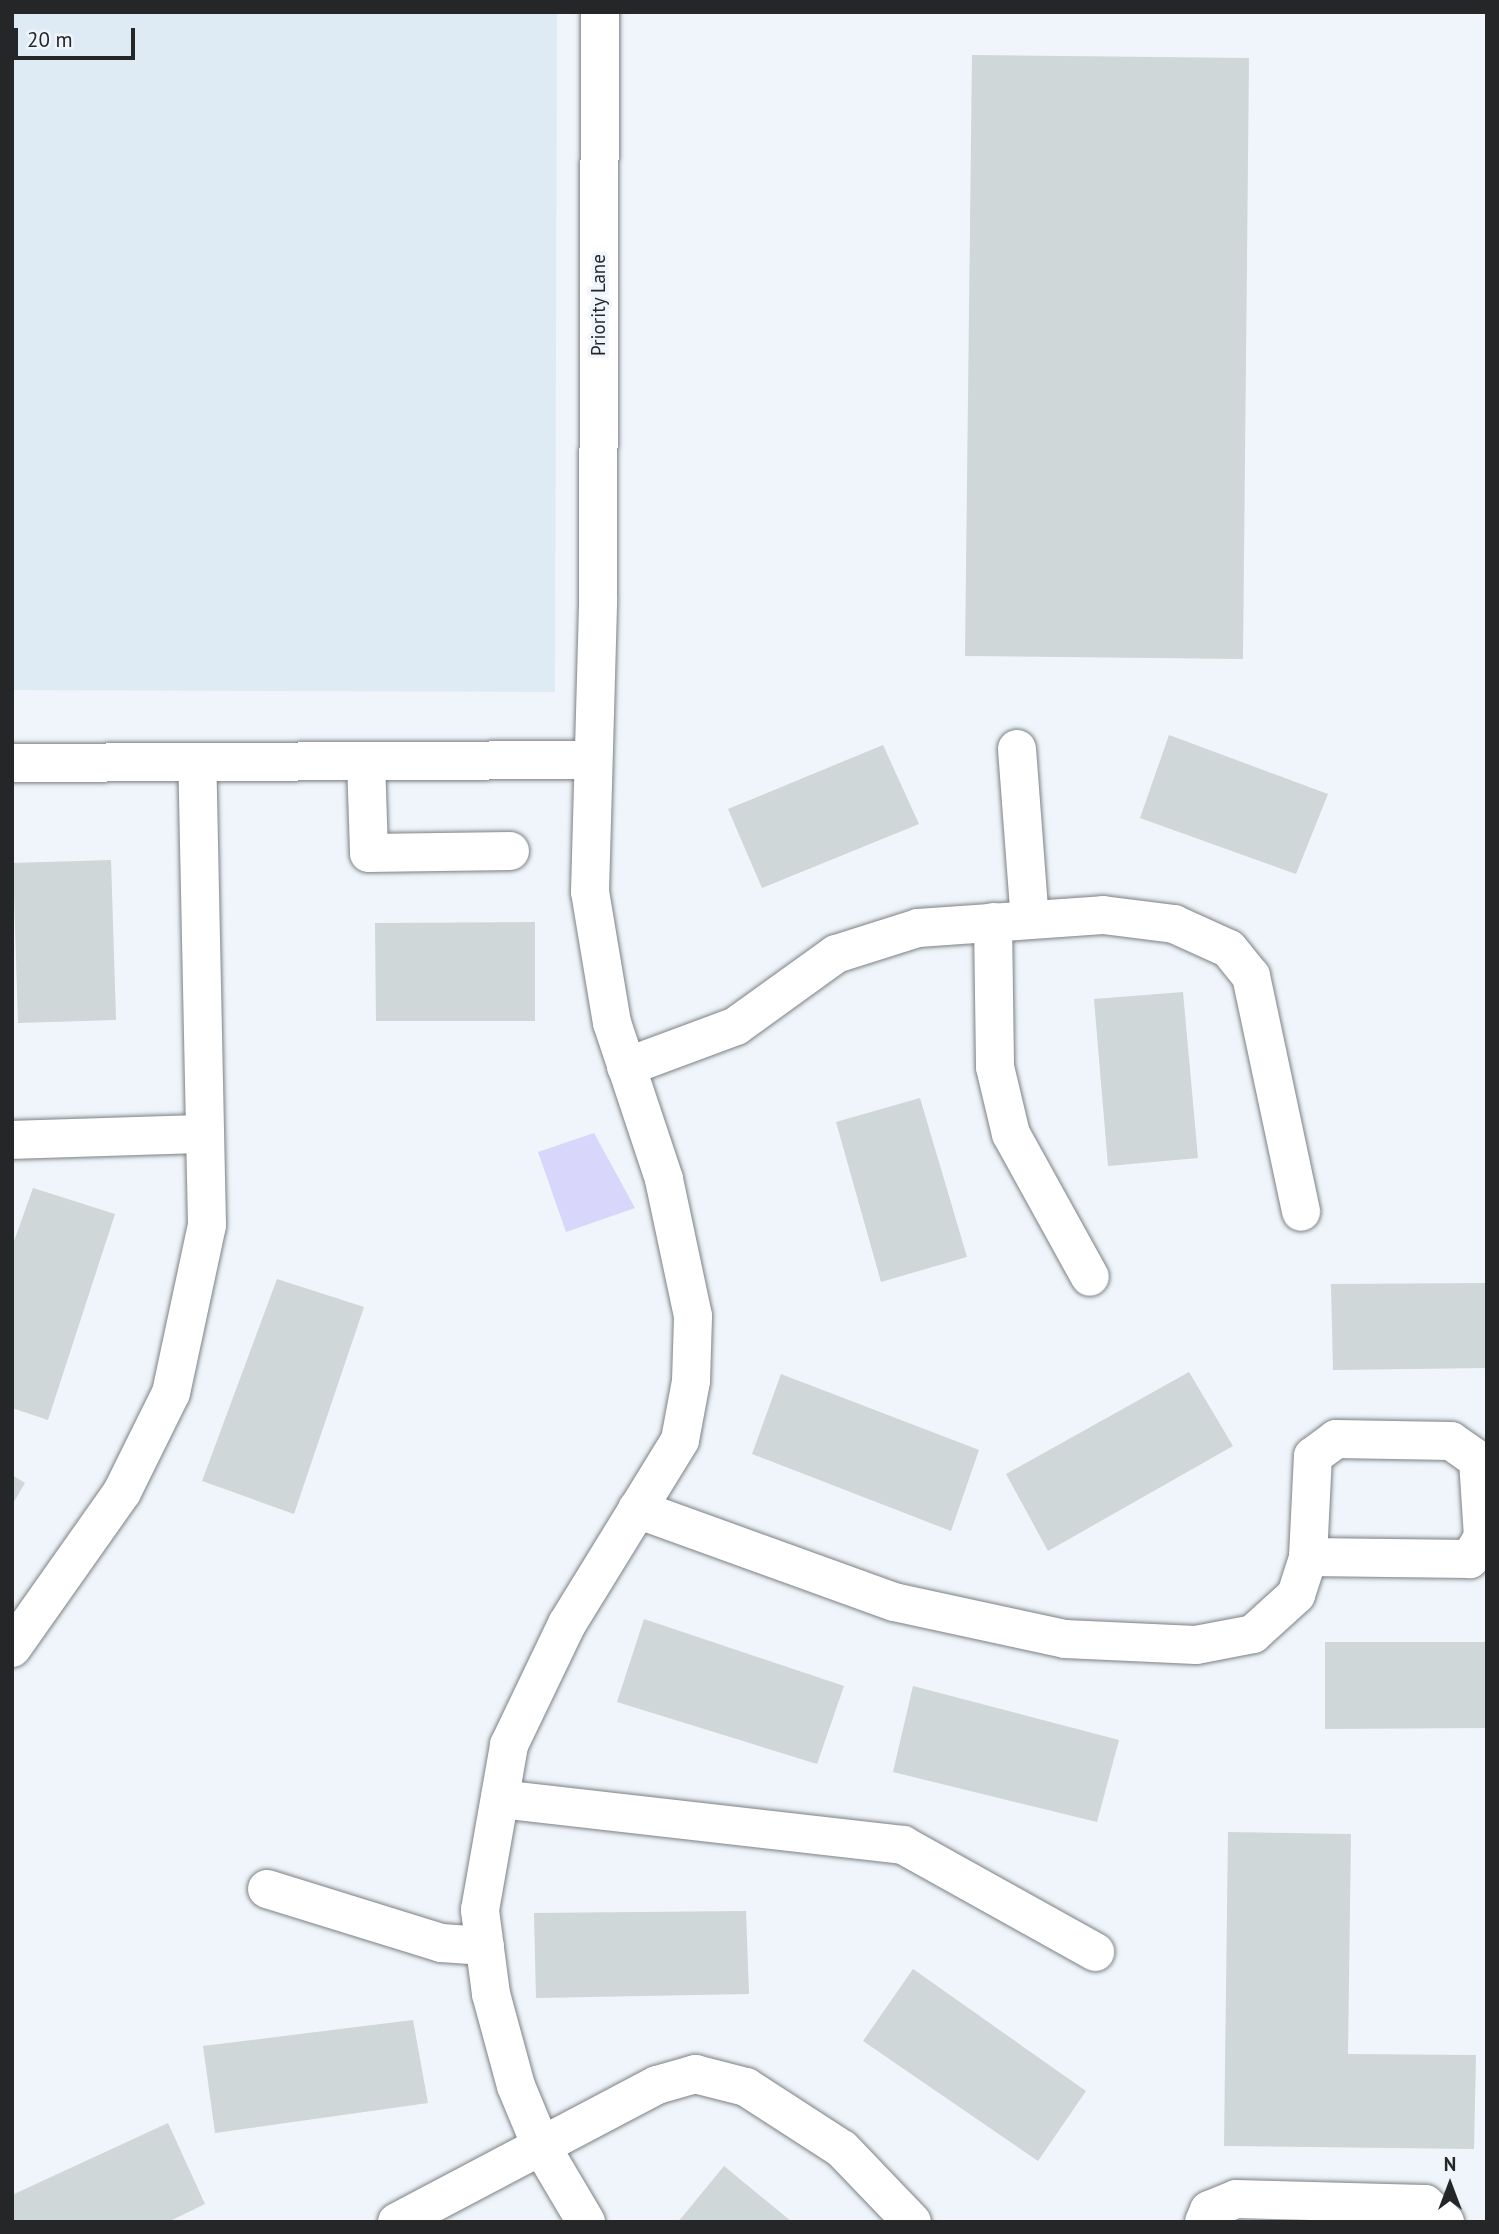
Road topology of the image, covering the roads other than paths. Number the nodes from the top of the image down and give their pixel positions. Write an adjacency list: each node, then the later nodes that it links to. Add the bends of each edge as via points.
1 (600, 12): 3 (street, Priority Lane)
2 (1017, 749): 8 (street)
3 (593, 760): 4 (street); 9 (street, Priority Lane, via 590,892 612,1023)
4 (366, 761): 5 (street); 7 (street, via 369,853)
5 (197, 762): 6 (street); 10 (street)
6 (12, 763)
7 (510, 851)
8 (1012, 921): 9 (street, via 918,928 836,954 736,1026); 12 (street, via 1102,915 1174,924 1228,949 1251,976); 13 (street, via 995,1068 1011,1134)
9 (626, 1067): 14 (street, Priority Lane, via 664,1179 693,1316 691,1381 680,1440)
10 (205, 1134): 11 (street); 16 (street, via 207,1225 171,1393 122,1492)
11 (12, 1140)
12 (1301, 1212)
13 (1090, 1277)
14 (637, 1508): 15 (street, via 894,1602 1065,1639 1196,1645 1253,1634 1296,1595); 17 (street, Priority Lane, via 567,1624 509,1745)
15 (1308, 1557): 15 (street, via 1313,1456 1336,1439 1451,1441 1478,1460 1483,1537 1470,1559)
16 (12, 1648)
17 (500, 1799): 19 (street, Priority Lane, via 480,1910); 20 (street, via 903,1845)
18 (267, 1889): 19 (street, via 441,1943)
19 (485, 1946): 21 (street, Priority Lane, via 491,1994 516,2086)
20 (1095, 1952)
21 (541, 2146): 22 (street); 23 (street, Priority Lane); 24 (street, via 657,2085 695,2074 746,2087 842,2149)
22 (397, 2222)
23 (586, 2222)
24 (912, 2222)
25 (1204, 2222): 26 (street, via 1209,2210 1236,2199 1425,2204)
26 (1445, 2222)

